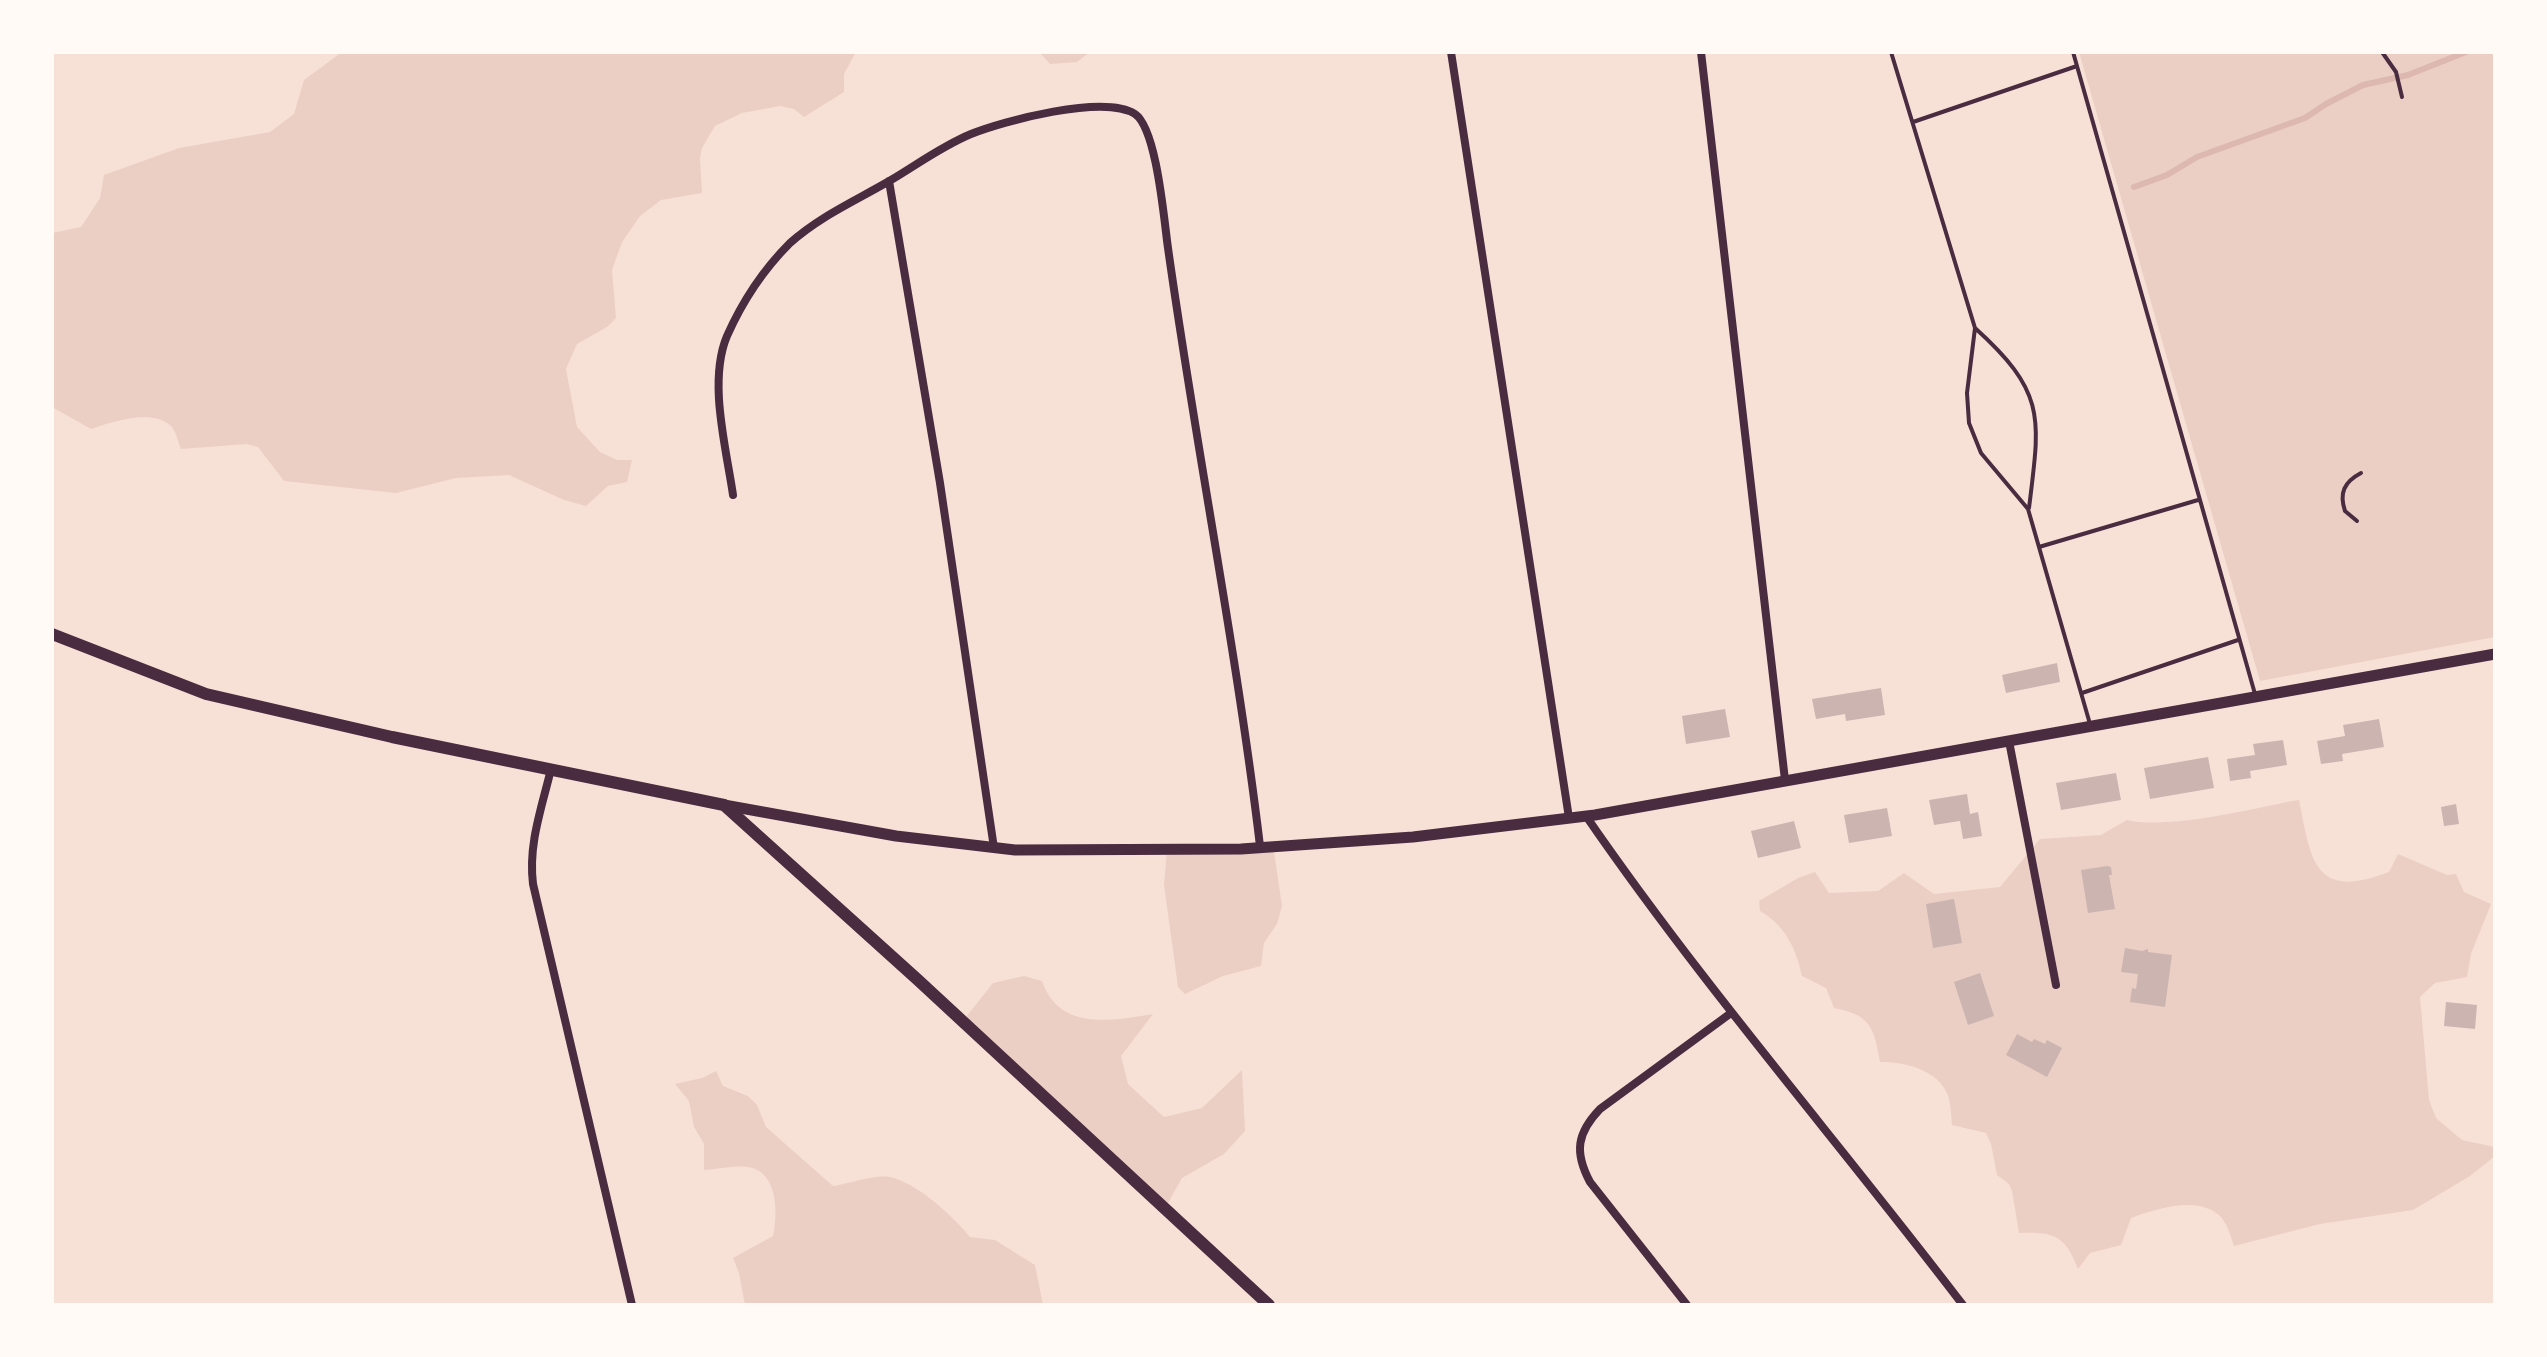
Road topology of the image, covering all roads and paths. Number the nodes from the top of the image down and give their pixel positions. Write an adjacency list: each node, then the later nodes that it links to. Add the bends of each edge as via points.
1 (1451, 52): 28 (street)
2 (1701, 52): 25 (street)
3 (1891, 52): 8 (lane)
4 (2073, 52): 6 (lane)
5 (2382, 52): 7 (path, via 2396,72)
6 (2077, 66): 8 (lane); 13 (lane)
7 (2402, 97)
8 (1913, 122): 10 (lane)
9 (889, 181): 12 (street, via 793,241 752,288 737,315 718,374); 29 (street, via 969,135 1061,110 1111,106 1136,114 1145,128 1156,164); 30 (street)
10 (1975, 328): 14 (lane, via 1969,423 1981,453); 14 (lane, via 2013,366 2031,396 2036,425)
11 (2361, 473): 15 (path, via 2342,493 2345,511)
12 (733, 495)
13 (2199, 499): 16 (lane); 18 (lane)
14 (2028, 509): 16 (lane)
15 (2357, 521)
16 (2039, 547): 20 (lane)
17 (52, 634): 24 (main road, via 206,694)
18 (2239, 640): 20 (lane); 21 (lane)
19 (2495, 654): 21 (street)
20 (2082, 693): 22 (lane)
21 (2255, 697): 22 (street)
22 (2091, 726): 23 (street)
23 (2009, 741): 25 (street); 31 (street)
24 (551, 769): 26 (main road); 33 (street, via 533,840 533,884)
25 (1785, 780): 27 (street)
26 (724, 805): 30 (street); 34 (main road)
27 (1586, 816): 28 (street); 32 (street)
28 (1569, 818): 29 (street, via 1485,830)
29 (1260, 846): 30 (street)
30 (994, 848)
31 (2056, 985)
32 (1731, 1013): 35 (street, via 1600,1109 1585,1127 1580,1145 1590,1182); 36 (street)
33 (632, 1305)
34 (1269, 1305)
35 (1687, 1305)
36 (1963, 1305)

